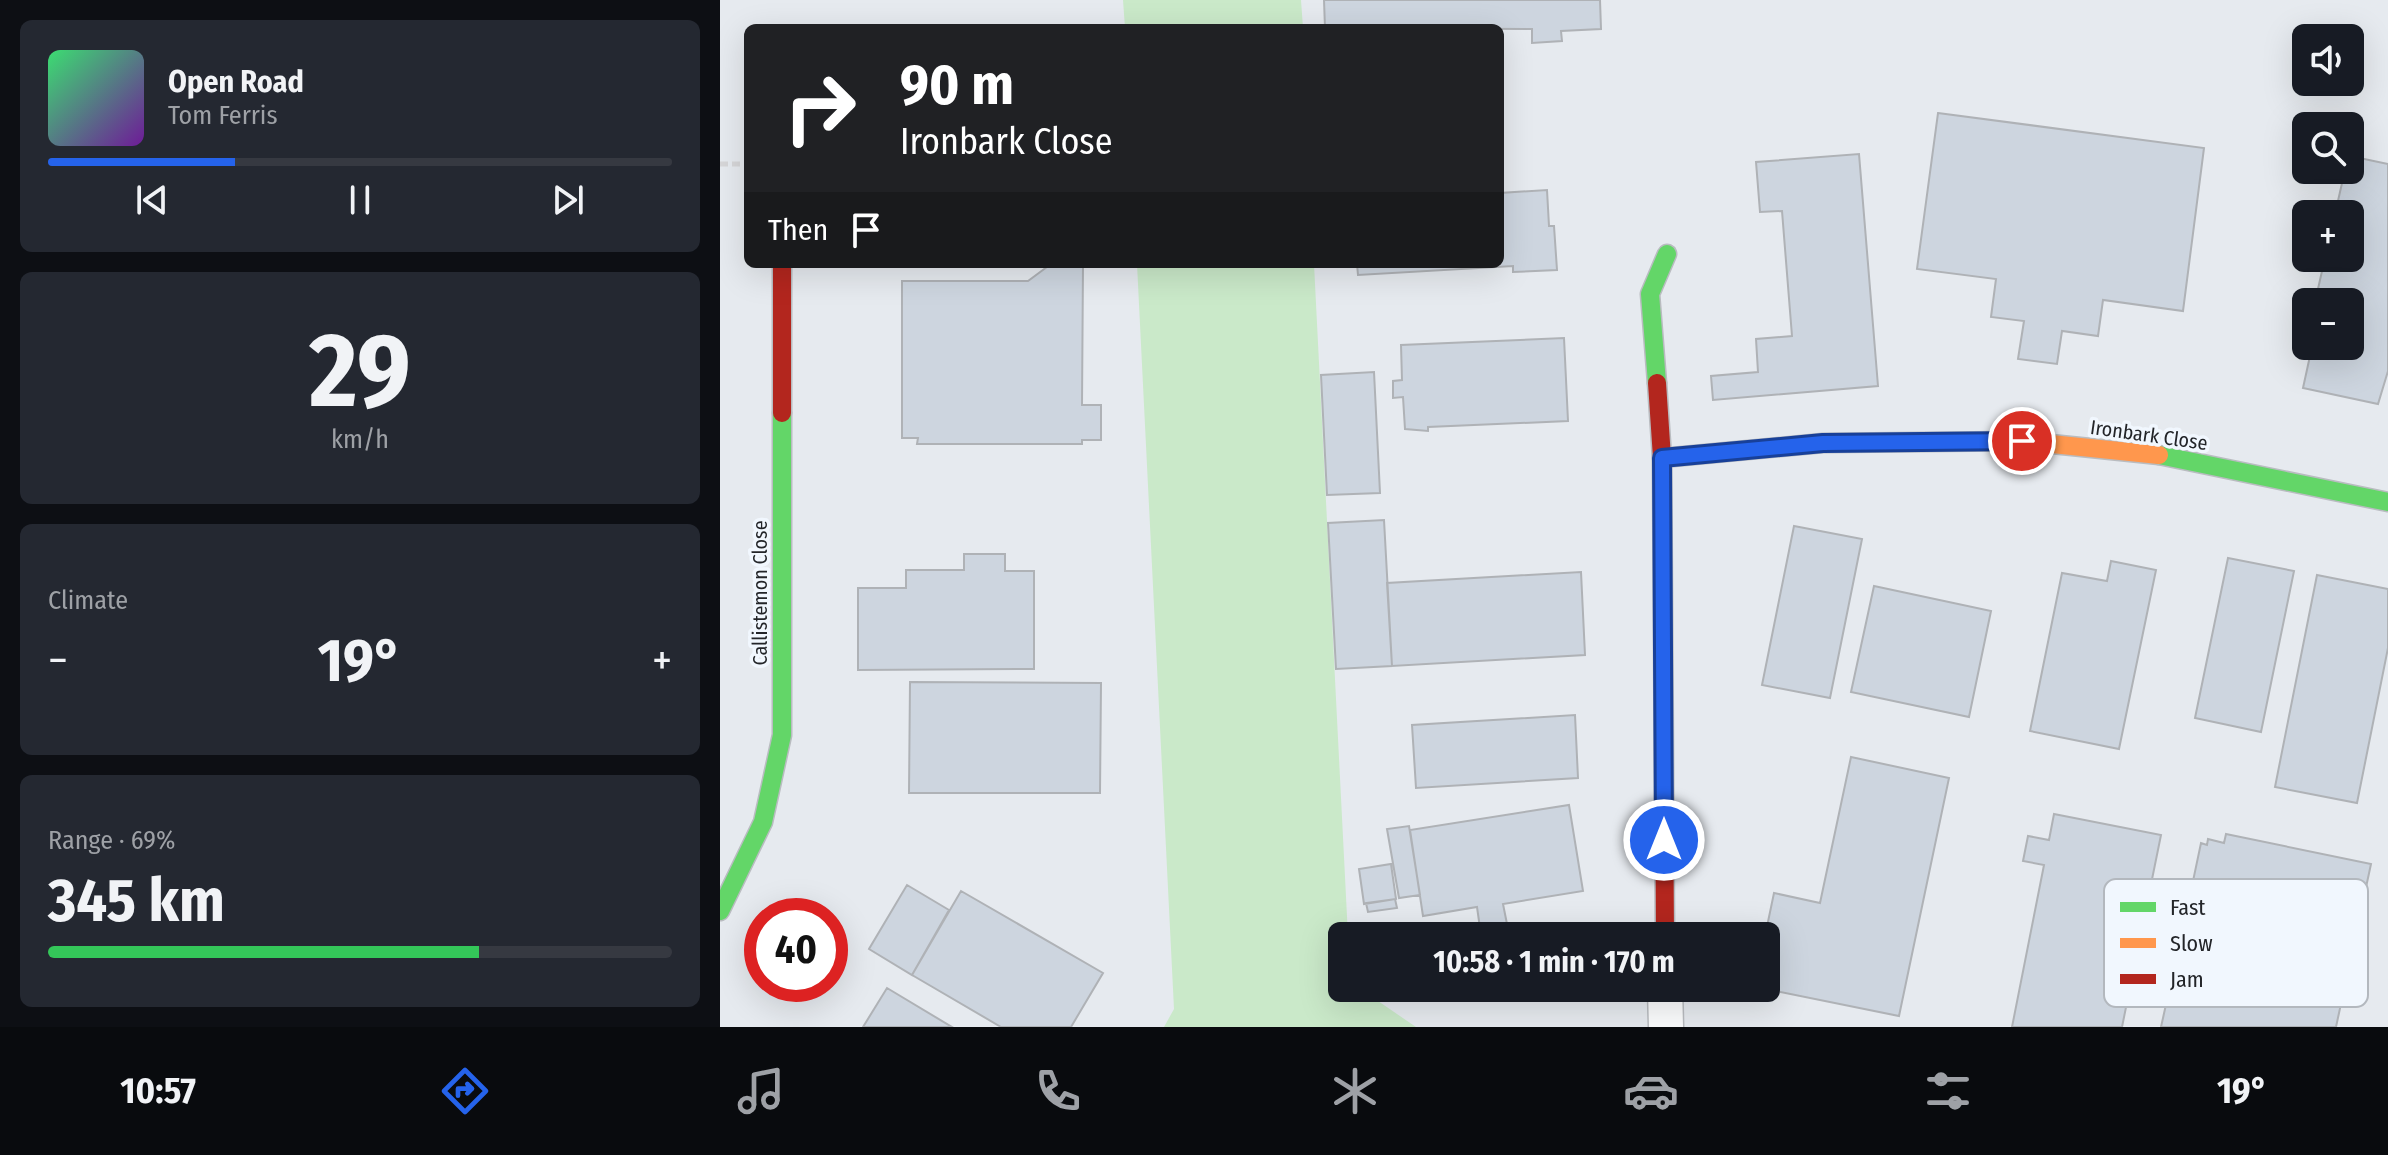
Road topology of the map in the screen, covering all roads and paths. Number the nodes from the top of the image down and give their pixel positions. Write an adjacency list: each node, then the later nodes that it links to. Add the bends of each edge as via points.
1 (720, 164): 2 (path)
2 (744, 164)
3 (1667, 254): 5 (street, via 1650,294)
4 (782, 268): 7 (street, Callistemon Close, via 782,735 763,822)
5 (1662, 458): 6 (street, Ironbark Close, via 1823,443 2022,441 2174,457); 8 (street)
6 (2388, 502)
7 (720, 911)
8 (1665, 922)
9 (1665, 1002): 10 (street)
10 (1666, 1027)

